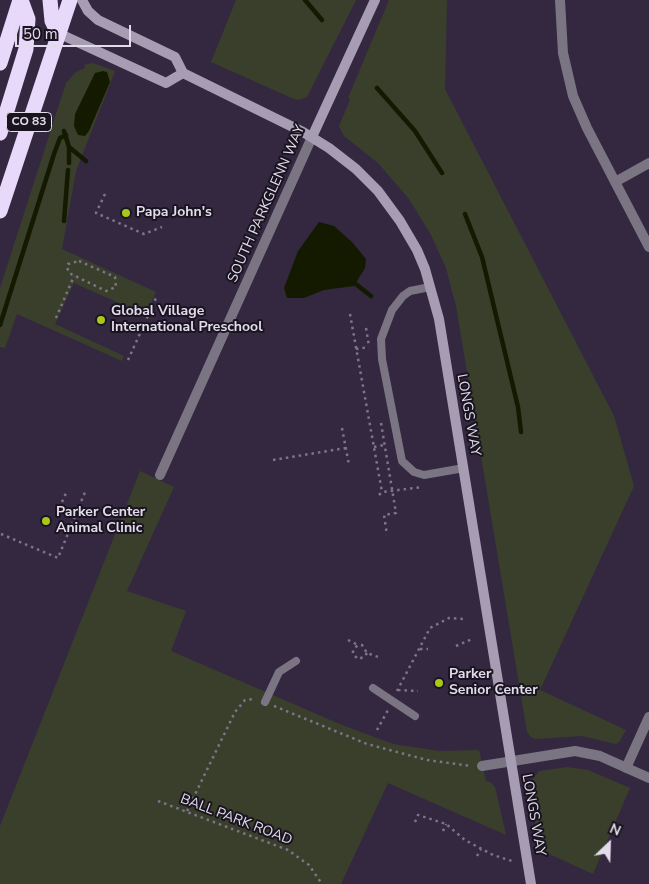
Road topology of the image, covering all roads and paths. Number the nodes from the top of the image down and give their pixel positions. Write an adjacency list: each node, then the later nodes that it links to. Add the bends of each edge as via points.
1 (20, 0): 8 (highway); 11 (highway, via 28,19 27,43)
2 (50, 0): 7 (highway, via 52,21)
3 (70, 0): 7 (highway, CO 83)
4 (82, 0): 10 (street, LONGS WAY, via 98,20 175,57)
5 (375, 0): 12 (street, SOUTH PARKGLENN WAY)
6 (560, 0): 14 (street, via 563,53 572,90)
7 (58, 33): 10 (street, via 166,83); 16 (highway, CO 83)
8 (4, 38): 9 (highway)
9 (0, 63)
10 (183, 73): 12 (street, LONGS WAY)
11 (0, 134)
12 (312, 137): 20 (street, LONGS WAY, via 356,169 382,197 411,238); 37 (street, SOUTH PARKGLENN WAY)
13 (649, 164): 14 (street)
14 (615, 182): 18 (street)
15 (104, 194): 17 (path, via 96,213 144,234)
16 (0, 211)
17 (162, 227)
18 (649, 247)
19 (74, 276): 19 (path, via 106,291 113,290 118,283 111,275 79,261 71,262 67,267); 23 (path)
20 (430, 286): 36 (street, LONGS WAY, via 439,319); 36 (lane, via 410,291 392,310 381,338 382,359 402,461 414,472 424,475)
21 (156, 298): 28 (path)
22 (350, 314): 26 (path)
23 (56, 318)
24 (366, 328): 25 (path)
25 (369, 347): 26 (path); 27 (path)
26 (356, 349): 32 (path)
27 (370, 356)
28 (128, 360)
29 (380, 418): 31 (path)
30 (342, 428): 33 (path)
31 (385, 445): 32 (path); 40 (path)
32 (374, 447): 40 (path, via 380,493)
33 (346, 448): 34 (path); 35 (path)
34 (273, 460)
35 (349, 465)
36 (464, 468): 65 (street, LONGS WAY)
37 (160, 475)
38 (425, 487): 40 (path)
39 (67, 491): 42 (path)
40 (392, 491): 44 (path, via 396,513 384,515)
41 (85, 492): 43 (path, via 58,558)
42 (62, 502)
43 (1, 534)
44 (387, 535)
45 (464, 619): 50 (path, via 449,618 433,625)
46 (472, 639): 49 (path)
47 (348, 640): 48 (path)
48 (358, 645): 52 (path); 52 (path, via 353,650 356,658)
49 (456, 646)
50 (419, 649): 51 (path); 58 (path)
51 (428, 649)
52 (367, 653): 53 (path)
53 (380, 658)
54 (296, 661): 61 (lane, via 279,672)
55 (460, 687): 57 (path)
56 (373, 688): 60 (lane)
57 (480, 688)
58 (398, 690): 59 (path); 60 (path)
59 (418, 691)
60 (392, 701): 62 (lane); 64 (path)
61 (265, 702): 66 (path, via 333,732 394,752 445,764); 70 (path, via 249,700 238,707)
62 (415, 716)
63 (649, 717): 67 (street)
64 (377, 730)
65 (510, 761): 66 (street); 67 (street, via 575,751 600,756); 82 (street, LONGS WAY)
66 (482, 766)
67 (626, 768): 68 (street)
68 (649, 778)
69 (158, 801): 70 (path, BALL PARK ROAD)
70 (186, 811): 81 (path, BALL PARK ROAD, via 288,850 309,865)
71 (431, 820): 72 (path, via 418,815); 73 (path); 74 (path)
72 (415, 822)
73 (429, 824)
74 (446, 824): 75 (path); 76 (path)
75 (443, 831)
76 (465, 840): 77 (path); 78 (path)
77 (463, 845)
78 (481, 849): 79 (path); 80 (path)
79 (477, 856)
80 (512, 861)
81 (322, 884)
82 (531, 884)

